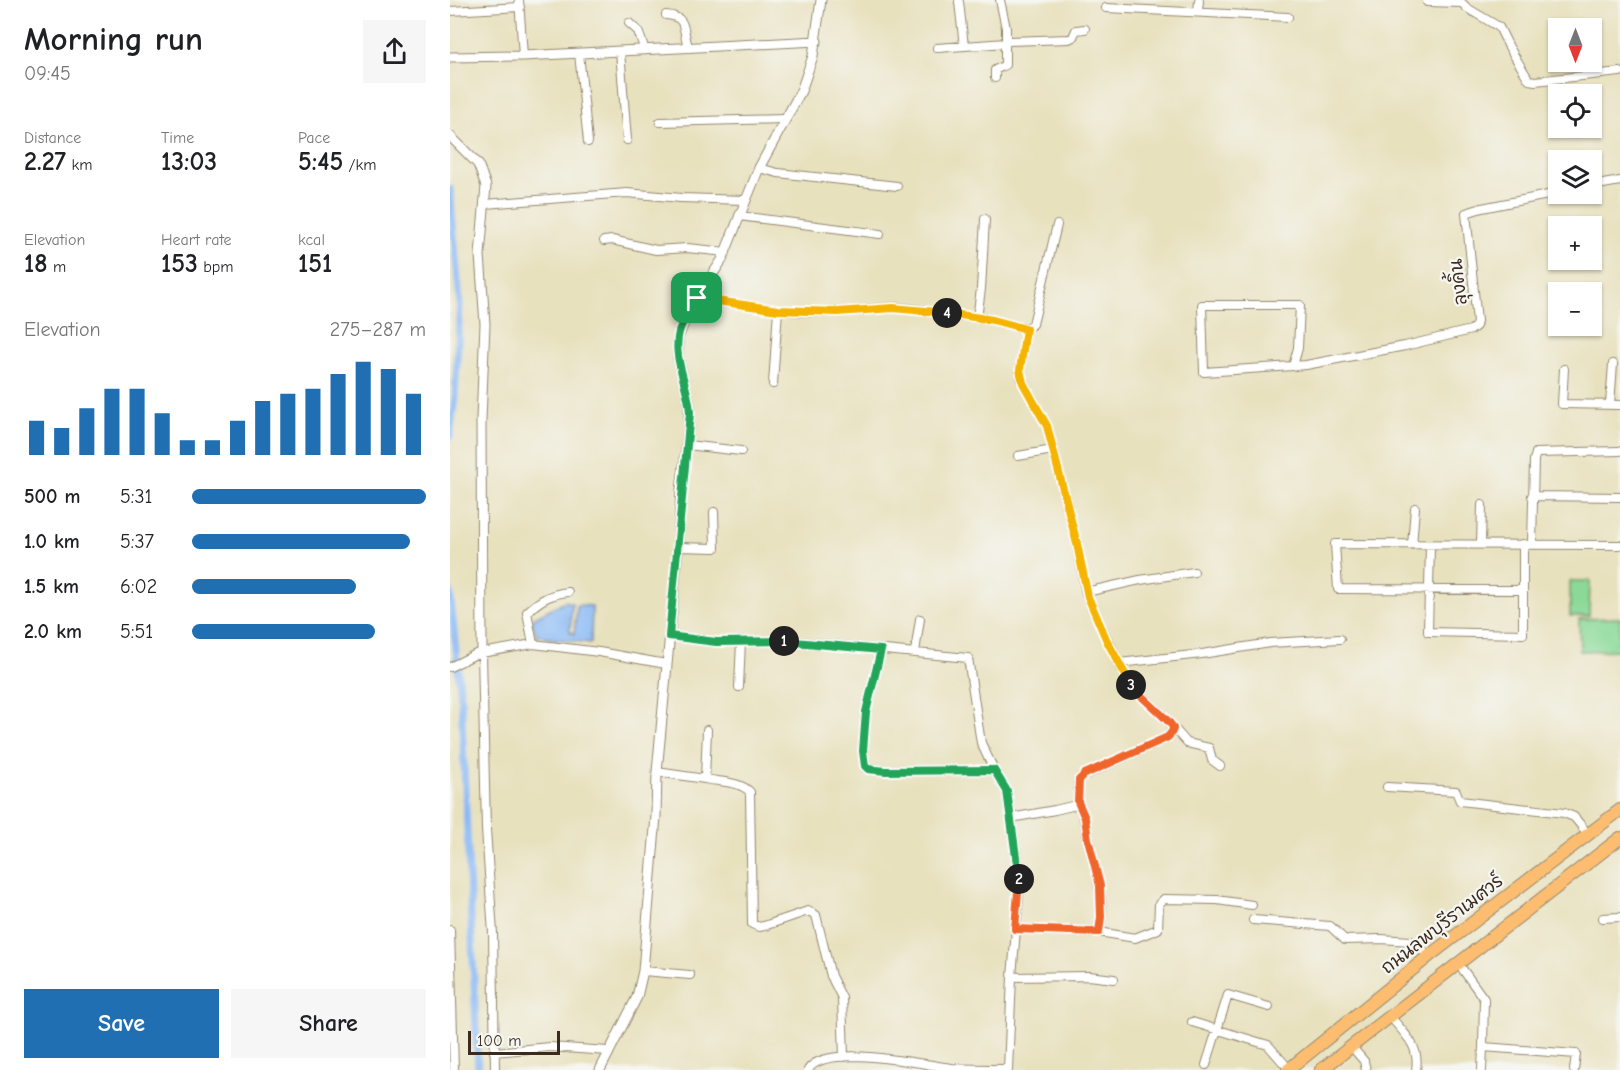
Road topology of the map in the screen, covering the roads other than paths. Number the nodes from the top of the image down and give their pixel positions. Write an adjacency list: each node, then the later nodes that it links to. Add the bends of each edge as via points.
1 (821, 0): 14 (street)
2 (1000, 0): 15 (street)
3 (1199, 0): 9 (street)
4 (959, 2): 16 (street)
5 (1427, 2): 24 (street, via 1461,2 1498,26 1529,80)
6 (519, 3): 8 (street); 22 (street)
7 (1106, 8): 9 (street)
8 (450, 10)
9 (1198, 12): 11 (street)
10 (666, 15): 17 (street, via 681,20)
11 (1288, 17)
12 (629, 22): 19 (street, via 638,31)
13 (1085, 29): 15 (street, via 1076,30 1069,39)
14 (816, 40): 17 (street); 26 (street, via 804,84)
15 (1006, 42): 16 (street); 25 (street, via 1005,65 995,70)
16 (964, 46): 18 (street)
17 (689, 48): 19 (street)
18 (937, 48)
19 (645, 50): 20 (street)
20 (620, 51): 21 (street); 29 (street)
21 (579, 53): 22 (street); 30 (street)
22 (523, 56): 23 (street)
23 (450, 57)
24 (1620, 72)
25 (995, 78)
26 (785, 119): 27 (street); 31 (street)
27 (660, 122)
28 (450, 136): 37 (street, via 482,171)
29 (627, 141)
30 (588, 142)
31 (759, 168): 34 (street); 36 (street)
32 (1620, 181): 33 (street)
33 (1602, 184)
34 (897, 186)
35 (1548, 195): 49 (street, ลุงคิ้น, via 1466,213 1477,319 1473,329)
36 (745, 200): 37 (street, via 627,193); 38 (street)
37 (485, 204): 82 (street, via 480,255 485,324)
38 (739, 216): 41 (street); 43 (street)
39 (985, 219): 46 (street)
40 (1057, 225): 47 (street, via 1033,324)
41 (880, 234)
42 (604, 241): 43 (street, via 656,250)
43 (726, 252): 44 (street)
44 (697, 298): 45 (street); 54 (street, via 683,322 677,343 689,402)
45 (778, 310): 46 (street, via 904,308); 51 (street)
46 (977, 318): 47 (street)
47 (1026, 329): 55 (street, via 1021,377 1047,426)
48 (1613, 364): 52 (street)
49 (1293, 366): 49 (street, ลุงคิ้น, via 1204,372 1202,304 1300,305)
50 (1564, 369): 52 (street, via 1562,404)
51 (773, 384)
52 (1610, 404): 53 (street)
53 (1620, 405)
54 (687, 445): 56 (street); 69 (street)
55 (1053, 450): 58 (street); 74 (street)
56 (741, 451)
57 (1620, 451): 59 (street, via 1537,453)
58 (1018, 456)
59 (1532, 496): 60 (street); 65 (street)
60 (1620, 497)
61 (1482, 505): 64 (street)
62 (1415, 508): 66 (street)
63 (714, 512): 69 (street, via 715,548)
64 (1480, 544): 65 (street); 67 (street)
65 (1528, 544): 68 (street); 72 (street)
66 (1412, 545): 67 (street); 71 (street, via 1335,544 1338,590)
67 (1430, 545): 71 (street)
68 (1620, 545)
69 (678, 547): 76 (street)
70 (1194, 572): 74 (street)
71 (1430, 590): 72 (street); 72 (street, via 1428,632 1523,634)
72 (1523, 590)
73 (568, 592): 79 (street, via 549,596 527,612)
74 (1086, 592): 83 (street)
75 (920, 620): 81 (street)
76 (669, 636): 78 (street); 84 (street)
77 (1340, 639): 83 (street, via 1270,643)
78 (741, 641): 80 (street, via 791,641); 86 (street)
79 (533, 644): 82 (street); 84 (street)
80 (881, 650): 81 (street); 90 (street, via 866,712 866,768)
81 (915, 652): 90 (street, via 968,658 981,743)
82 (479, 654): 85 (street); 119 (street, via 493,934)
83 (1119, 663): 87 (street, via 1129,683)
84 (666, 664): 91 (street)
85 (450, 667)
86 (739, 687)
87 (1173, 728): 89 (street, via 1189,745 1209,748 1212,760); 94 (street, via 1168,737 1081,777)
88 (707, 730): 92 (street)
89 (1220, 766)
90 (994, 770): 96 (street, via 1007,791)
91 (657, 772): 92 (street); 108 (street)
92 (705, 779): 120 (street, via 739,785 750,792 752,924 764,926 808,911 816,915 831,976 842,998)
93 (1387, 787): 97 (street, via 1456,791 1460,801 1564,813 1574,817)
94 (1078, 802): 96 (street); 105 (street, via 1100,886)
95 (1620, 810): 97 (main road, ถนนลพบุรีราเมศวร์)
96 (1011, 818): 103 (street, via 1020,882)
97 (1588, 834): 106 (main road, ถนนลพบุรีราเมศวร์)
98 (1620, 838): 107 (main road)
99 (1252, 905): 105 (street, via 1164,899 1159,904 1158,927 1154,931 1135,938)
100 (1620, 917): 101 (street)
101 (1603, 918)
102 (1253, 921): 106 (street, via 1330,926 1348,941 1411,941)
103 (1015, 929): 105 (street); 110 (street)
104 (450, 930): 123 (street)
105 (1099, 932)
106 (1429, 956): 122 (main road, ถนนลพบุรีราเมศวร์)
107 (1458, 963): 113 (main road); 117 (street, via 1484,999)
108 (644, 971): 109 (street); 118 (street, via 637,997)
109 (690, 975)
110 (1012, 976): 111 (street); 127 (street)
111 (1114, 979)
112 (1269, 1007): 115 (street, via 1228,995)
113 (1390, 1016): 116 (main road); 130 (street, via 1416,1049)
114 (1192, 1022): 115 (street)
115 (1217, 1029): 121 (street); 122 (street, via 1268,1045)
116 (1351, 1046): 128 (main road); 129 (street, via 1364,1061)
117 (1483, 1047): 131 (street); 132 (street, via 1576,1054)
118 (608, 1051): 119 (street, via 550,1047); 125 (street)
119 (494, 1052): 124 (street)
120 (844, 1057): 126 (street, via 814,1063); 127 (street)
121 (1206, 1065)
122 (1288, 1069)
123 (454, 1070)
124 (495, 1070)
125 (600, 1070)
126 (808, 1070)
127 (1008, 1070)
128 (1321, 1070)
129 (1366, 1070)
130 (1416, 1070)
131 (1482, 1070)
132 (1574, 1070)

